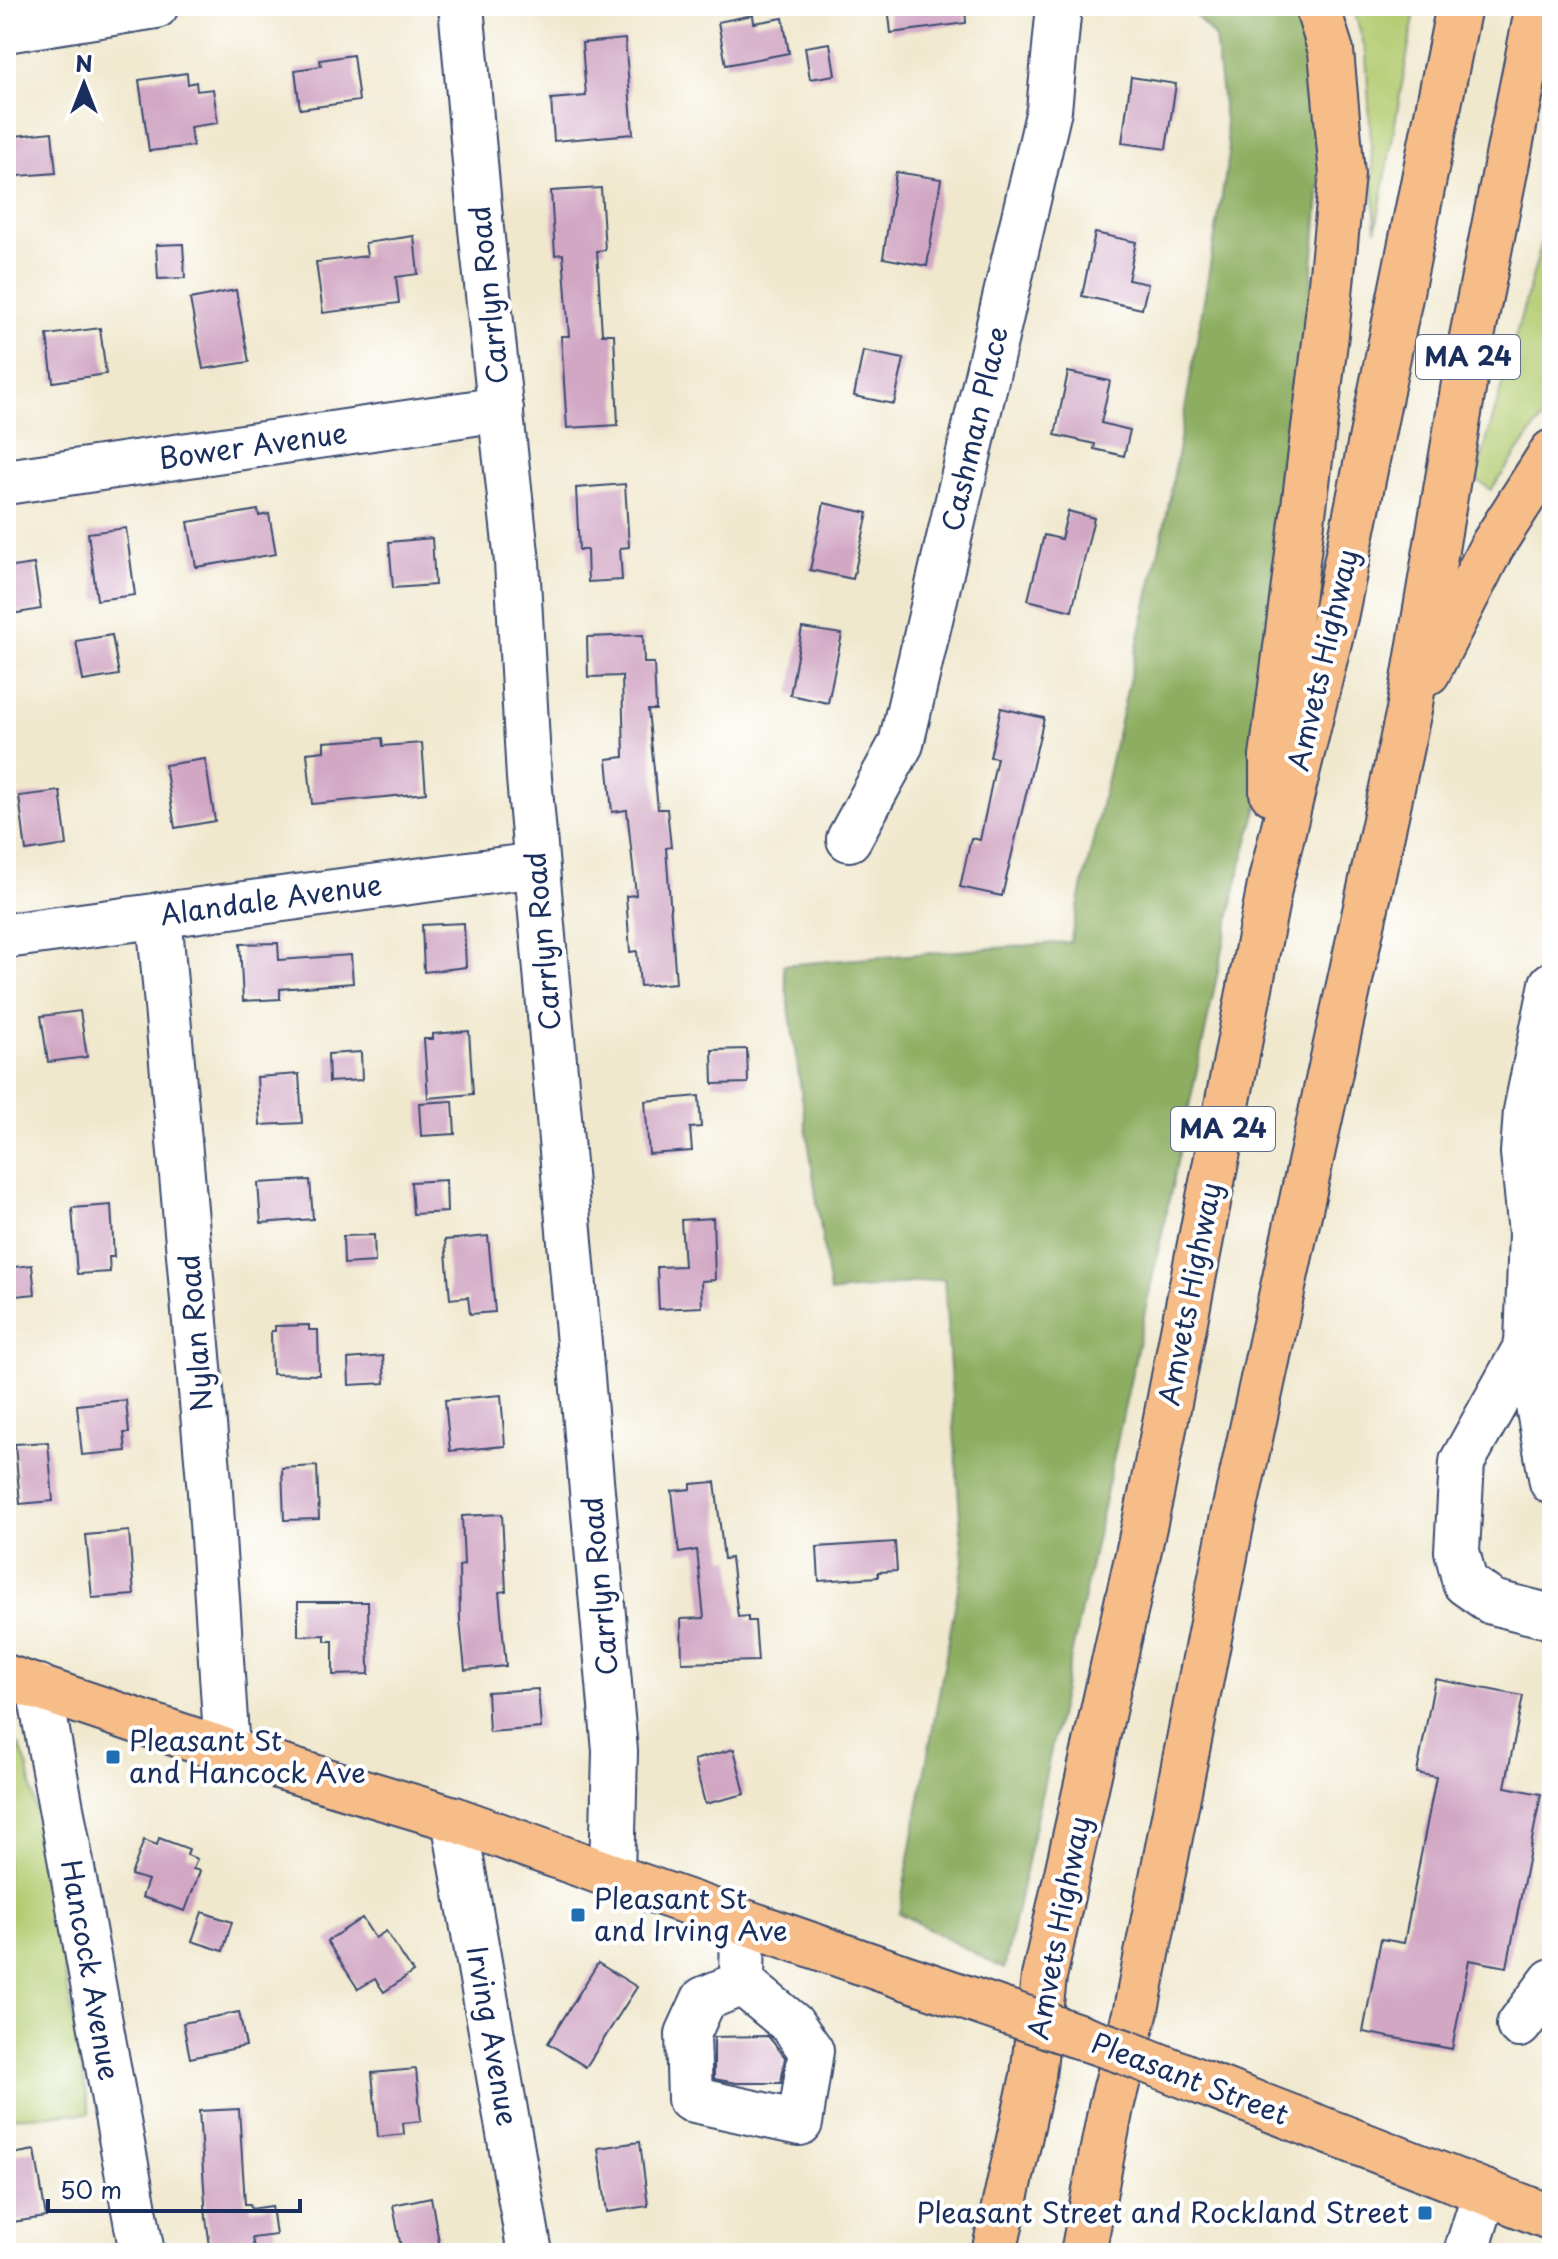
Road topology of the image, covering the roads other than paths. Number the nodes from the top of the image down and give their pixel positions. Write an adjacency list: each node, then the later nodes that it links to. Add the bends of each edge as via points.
1 (156, 6): 7 (street)
2 (461, 6): 8 (street, Carrlyn Road)
3 (1059, 6): 12 (street, Cashman Place, via 1049,110 901,744)
4 (1317, 6): 14 (main road, via 1331,51 1342,174 1272,757)
5 (1459, 6): 14 (main road, Amvets Highway / MA 24, via 1336,613)
6 (1538, 6): 11 (main road, MA 24, via 1471,342)
7 (6, 30)
8 (501, 409): 10 (street, Bower Avenue); 13 (street, Carrlyn Road, via 517,562)
9 (1552, 452): 11 (main road, via 1492,546)
10 (6, 482)
11 (1409, 710): 34 (main road, MA 24, via 1232,1521)
12 (849, 839)
13 (536, 865): 15 (street, Alandale Avenue); 24 (street, Carrlyn Road, via 615,1751)
14 (1271, 880): 33 (main road, Amvets Highway / MA 24, via 1151,1495 1044,1977 1033,2076)
15 (159, 915): 16 (street, Alandale Avenue); 22 (street, Nylan Road, via 210,1492)
16 (6, 936)
17 (1552, 984): 18 (street, via 1526,1111 1523,1153)
18 (1539, 1344): 19 (street); 20 (street, via 1462,1462 1457,1551 1465,1583 1492,1602)
19 (1552, 1482)
20 (1552, 1617)
21 (22, 1682): 22 (main road, Pleasant Street); 31 (street, Hancock Avenue)
22 (227, 1751): 23 (main road, Pleasant Street)
23 (454, 1819): 24 (main road, Pleasant Street); 32 (street, Irving Avenue)
24 (612, 1876): 25 (main road, Pleasant Street)
25 (743, 1922): 27 (street); 29 (main road, Pleasant Street, bridge, via 1125,2052)
26 (1552, 1981): 28 (street)
27 (742, 1983)
28 (1519, 2025)
29 (1485, 2192): 30 (main road, Pleasant Street); 35 (street)
30 (1552, 2218)
31 (142, 2253)
32 (530, 2253)
33 (994, 2253)
34 (1083, 2253)
35 (1466, 2253)

